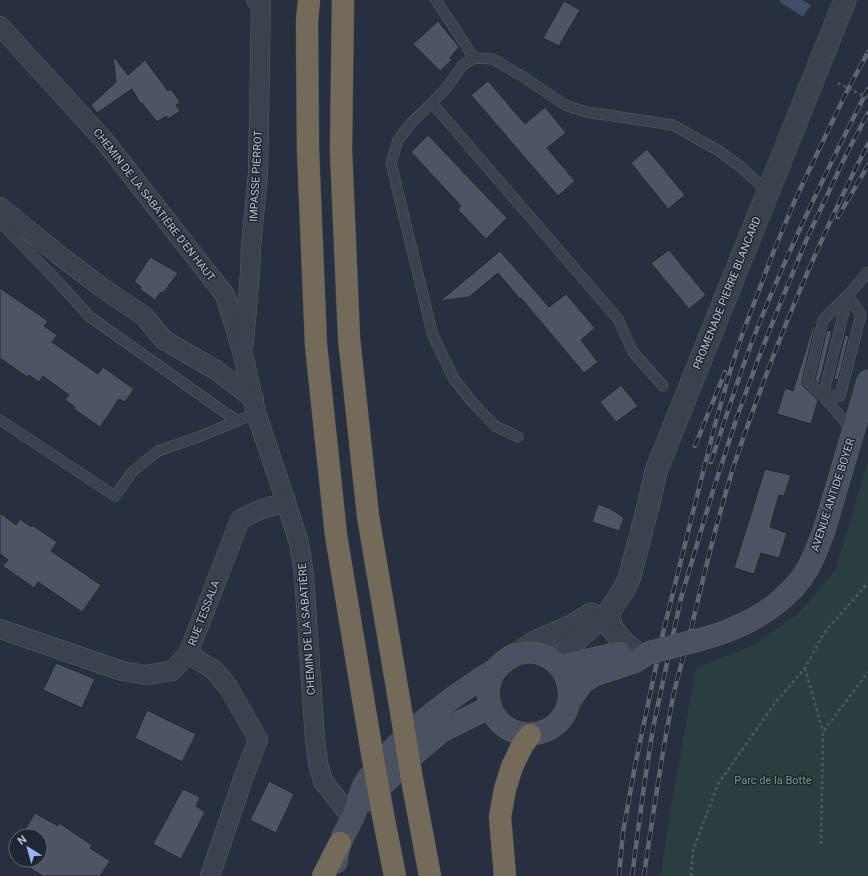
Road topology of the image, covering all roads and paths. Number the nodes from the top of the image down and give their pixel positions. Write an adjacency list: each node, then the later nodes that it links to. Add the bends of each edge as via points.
1 (256, 0): 16 (street, IMPASSE PIERROT, via 261,4 258,173)
2 (308, 0): 47 (highway, bridge, via 308,150 316,344 336,536)
3 (343, 0): 48 (highway, bridge, via 341,150 349,338 368,516)
4 (436, 0): 7 (lane)
5 (845, 0): 11 (street, PROMENADE PIERRE BLANCARD)
6 (0, 26): 16 (street, CHEMIN DE LA SABATIÈRE D'EN HAUT, via 103,139 225,295)
7 (474, 58): 10 (lane, via 462,65); 11 (lane, via 493,59 565,105 586,112 673,125 719,151)
8 (838, 83): 9 (path, bridge)
9 (868, 98)
10 (432, 103): 18 (lane, via 618,319 633,352); 24 (lane, via 398,140 390,163 433,336 454,379 472,402 495,426)
11 (768, 192): 27 (street, PROMENADE PIERRE BLANCARD, via 656,471 629,579)
12 (0, 207): 20 (street, via 101,287 144,316 164,340 216,370)
13 (0, 225): 22 (lane, via 90,317)
14 (868, 272): 15 (lane)
15 (848, 295): 19 (lane); 19 (lane, via 823,320 808,382); 19 (lane, via 861,315 856,337 840,396)
16 (243, 354): 20 (street, CHEMIN DE LA SABATIÈRE D'EN HAUT)
17 (868, 381): 23 (main road, AVENUE ANTIDE BOYER)
18 (663, 386)
19 (823, 396): 23 (lane)
20 (255, 406): 22 (lane); 25 (street, CHEMIN DE LA SABATIÈRE)
21 (0, 420): 22 (lane, via 115,496 134,471 158,451)
22 (237, 421)
23 (854, 431): 30 (main road, AVENUE ANTIDE BOYER, bridge, via 816,553 798,582 786,595 754,619 733,629 702,639)
24 (518, 437)
25 (286, 502): 31 (street, RUE TESSALA, via 250,513 240,520); 41 (street, CHEMIN DE LA SABATIÈRE, via 299,543 304,575 318,763 323,781)
26 (868, 583): 35 (path, via 824,633)
27 (623, 591): 28 (street, PROMENADE PIERRE BLANCARD); 32 (street, via 572,626 535,642)
28 (608, 614): 30 (street, via 612,628 621,640); 33 (street, PROMENADE PIERRE BLANCARD, via 578,638)
29 (0, 629): 31 (street, RUE TESSALA, via 122,671 146,675 172,671)
30 (640, 651): 33 (main road, AVENUE ANTIDE BOYER); 37 (main road, AVENUE ANTIDE BOYER, via 634,662 594,675 583,682)
31 (188, 654): 44 (street, via 214,670 229,688 258,740)
32 (517, 654): 33 (main road, via 538,653); 34 (main road)
33 (559, 665): 37 (main road, via 570,688)
34 (497, 668): 38 (main road, via 490,680); 41 (main road, via 433,712 396,746 365,783)
35 (805, 668): 39 (path); 50 (path, via 775,703 718,784 693,851)
36 (868, 672): 39 (path)
37 (570, 700): 40 (main road, via 556,725 544,732)
38 (490, 707): 40 (main road, via 505,728); 41 (main road, via 442,731 407,760)
39 (823, 732): 43 (path)
40 (530, 735): 49 (highway, via 512,767 500,817)
41 (352, 818): 42 (main road)
42 (340, 843): 45 (highway); 46 (main road)
43 (821, 844)
44 (210, 876)
45 (323, 876)
46 (333, 876)
47 (395, 876)
48 (430, 876)
49 (505, 876)
50 (691, 876)

